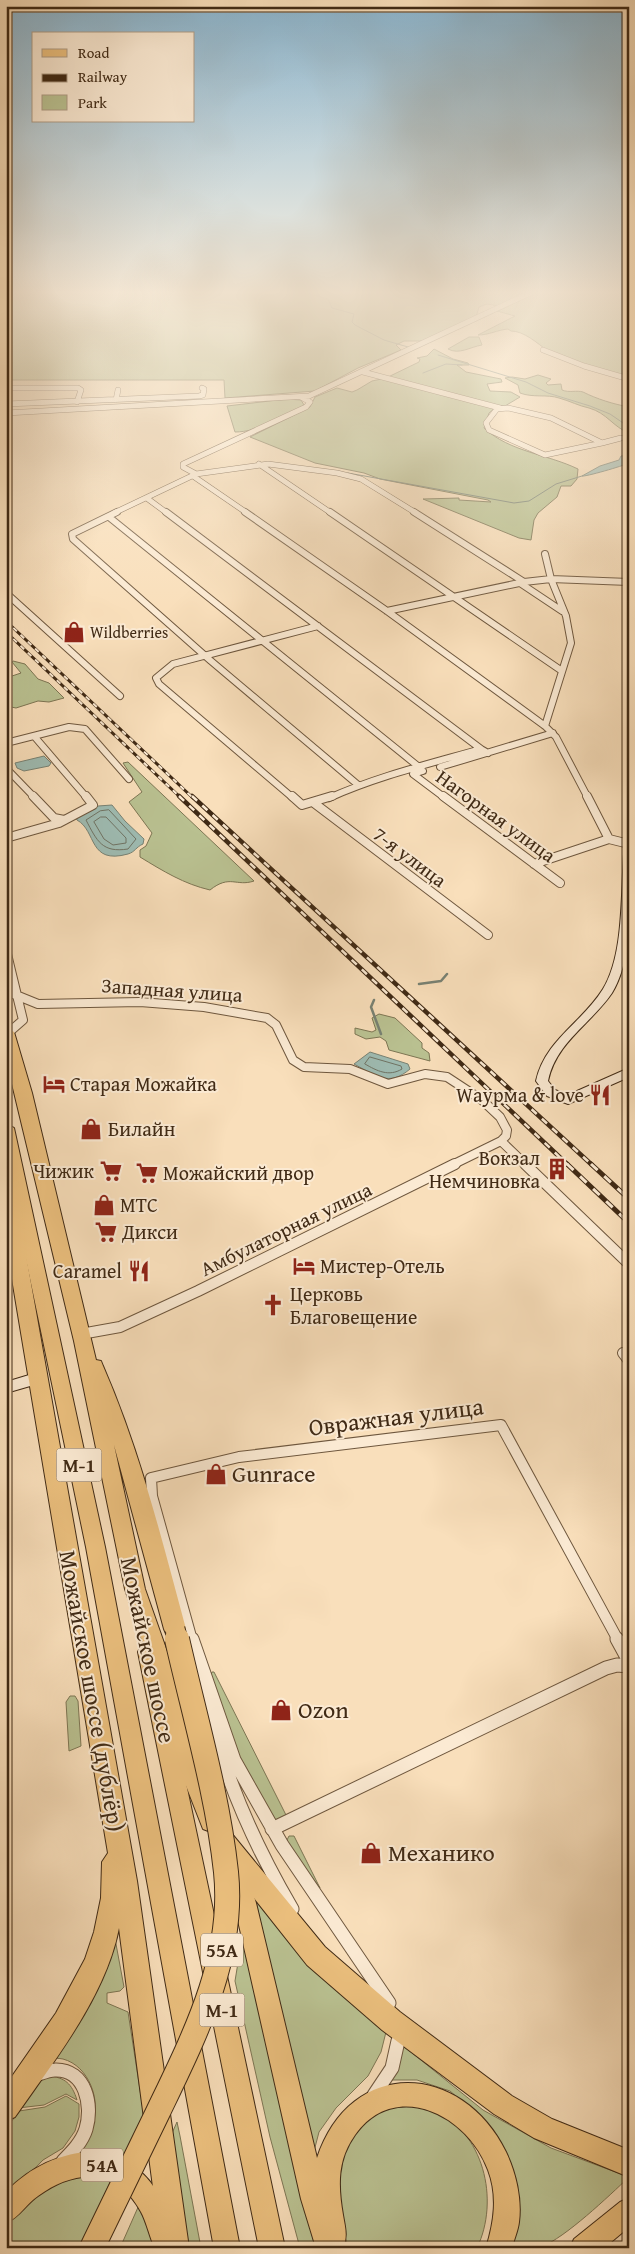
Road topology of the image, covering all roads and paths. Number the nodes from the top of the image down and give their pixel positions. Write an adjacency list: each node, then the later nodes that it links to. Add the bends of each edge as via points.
1 (78, 398): 7 (street)
2 (160, 398): 6 (street)
3 (279, 398): 10 (street)
4 (303, 398): 14 (street, via 310,402 306,407 183,464)
5 (464, 398): 9 (street)
6 (116, 400): 7 (street)
7 (77, 402): 8 (street)
8 (6, 404)
9 (500, 408): 12 (street, via 549,417); 12 (street, via 488,420 487,428 542,454 552,455)
10 (6, 413)
11 (621, 438): 12 (street)
12 (602, 443)
13 (259, 464): 14 (street); 20 (street, via 361,479); 22 (street)
14 (194, 475): 15 (street); 24 (street)
15 (148, 499): 16 (street); 25 (street)
16 (109, 517): 26 (street); 27 (street, via 75,531 73,539)
17 (545, 554): 18 (street)
18 (552, 579): 19 (street); 20 (street); 23 (street)
19 (629, 582)
20 (522, 583): 22 (street); 23 (street)
21 (6, 593): 29 (street)
22 (454, 597): 24 (street); 28 (street)
23 (562, 610): 28 (street, via 571,643)
24 (387, 611): 30 (street)
25 (318, 626): 26 (street); 34 (street)
26 (261, 641): 27 (street); 36 (street)
27 (206, 655): 39 (street); 40 (street, via 173,664 156,678 159,684 300,804)
28 (562, 671): 30 (street)
29 (120, 696)
30 (545, 726): 31 (street)
31 (552, 733): 35 (street); 43 (street)
32 (34, 736): 33 (street); 38 (street, via 69,727 85,729); 41 (street, via 93,805)
33 (6, 743)
34 (481, 749): 35 (street); 36 (street)
35 (488, 753): 46 (street, Нагорная улица, via 413,774)
36 (419, 767): 39 (street)
37 (6, 768): 41 (street, via 54,818)
38 (129, 779)
39 (358, 784): 40 (street)
40 (314, 803): 48 (street, 7-я улица)
41 (64, 820): 42 (street)
42 (6, 838)
43 (608, 839): 44 (street); 46 (street)
44 (629, 844)
45 (629, 854): 54 (street, via 614,980 560,1045 542,1076 544,1086 551,1093 568,1100)
46 (534, 864): 47 (street, Нагорная улица)
47 (560, 883)
48 (488, 936)
49 (6, 950): 50 (street)
50 (8, 961): 52 (street)
51 (6, 991): 52 (street)
52 (18, 996): 53 (street, via 23,1020); 57 (street, Западная улица, via 38,1004 140,1002 204,1007 267,1018 276,1025 294,1060 304,1067 350,1069 388,1084 425,1074 447,1077 482,1100 500,1117 507,1130)
53 (7, 1033): 59 (highway, Можайское шоссе / М-1)
54 (629, 1072)
55 (6, 1128): 82 (main road, Можайское шоссе / М-1, via 38,1265 109,1611)
56 (6, 1135): 60 (highway, Можайское шоссе (дублёр) / М-1, via 18,1261)
57 (501, 1141): 58 (street); 59 (street, Амбулаторная улица, via 198,1292 120,1327)
58 (629, 1264)
59 (82, 1338): 62 (highway, Можайское шоссе / М-1); 79 (highway, 55А, bridge, via 104,1386 145,1511 175,1629 217,1817 226,1873 221,1954 211,1994 189,2048)
60 (39, 1378): 61 (street); 66 (highway, Можайское шоссе (дублёр) / М-1)
61 (6, 1388)
62 (135, 1589): 68 (highway, М-1, via 207,1814); 83 (main road, Можайское шоссе / М-1)
63 (629, 1661): 65 (street, Овражная улица, via 501,1425 239,1457 151,1478 154,1506)
64 (629, 1666): 67 (street, via 606,1668)
65 (202, 1672): 67 (street, via 234,1760); 69 (street, via 216,1737 242,1810 286,1899)
66 (113, 1815): 72 (highway, via 113,1906 105,1938 95,1968 77,2004); 81 (highway, Можайское шоссе (дублёр) / М-1)
67 (272, 1829): 70 (street)
68 (229, 1850): 69 (highway); 84 (main road, М-1, via 245,1902 314,2199)
69 (324, 1963): 75 (highway, via 391,2021 503,2105 543,2128)
70 (389, 2003)
71 (398, 2041): 73 (street, via 392,2068 384,2084)
72 (25, 2080): 74 (highway); 76 (street, via 59,2069 80,2081 90,2104 90,2120 84,2136 72,2155)
73 (365, 2107): 85 (main road, via 351,2119 328,2161 326,2184); 86 (main road, via 389,2096 413,2093 437,2098 459,2110 476,2126 492,2148 501,2170 506,2218)
74 (6, 2108)
75 (625, 2163)
76 (51, 2171): 77 (main road, 54А, via 33,2181); 80 (main road, 54А, via 94,2163 117,2169 136,2182 150,2198)
77 (6, 2210)
78 (629, 2211): 87 (main road)
79 (92, 2248)
80 (164, 2248)
81 (176, 2248)
82 (228, 2248)
83 (272, 2248)
84 (329, 2248)
85 (336, 2248)
86 (499, 2248)
87 (583, 2248)

